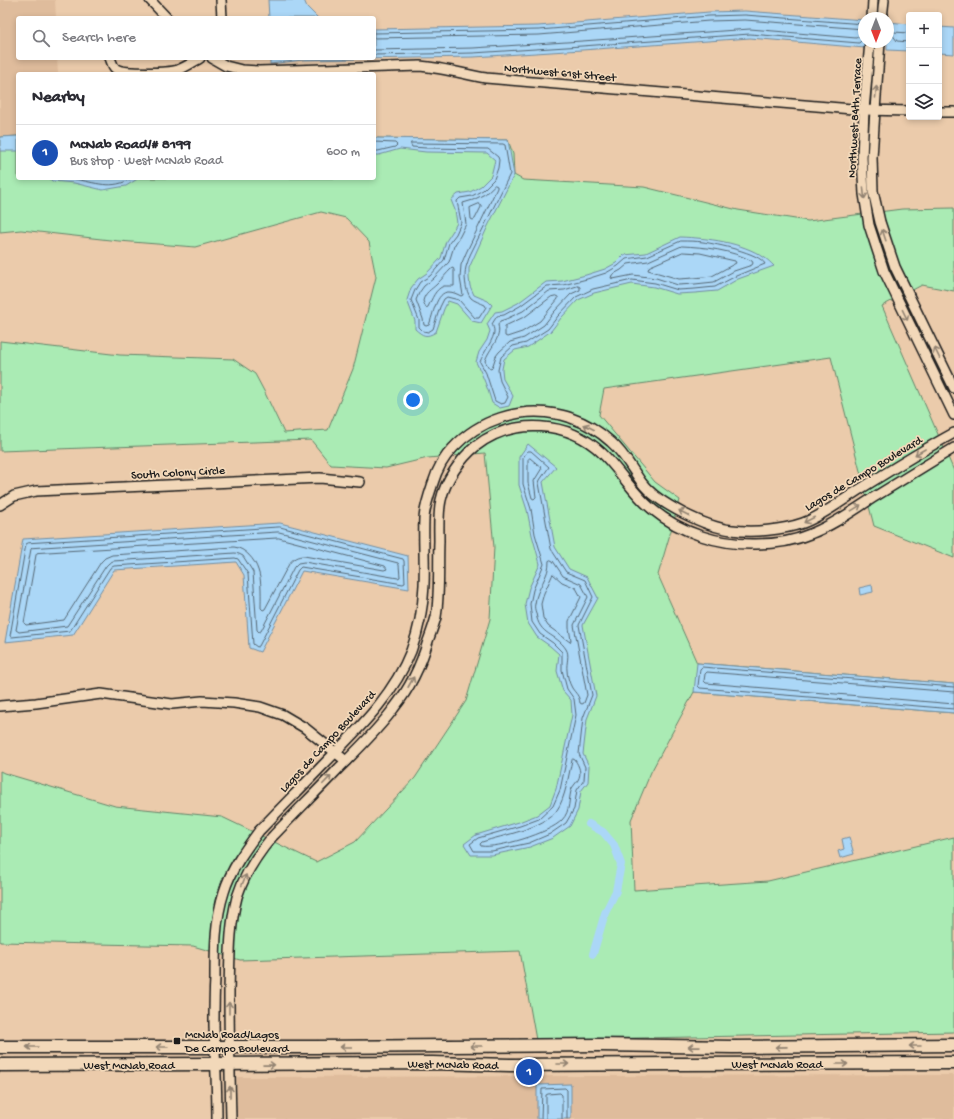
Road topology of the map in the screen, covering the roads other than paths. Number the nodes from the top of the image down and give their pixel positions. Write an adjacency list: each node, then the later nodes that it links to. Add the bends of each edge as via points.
1 (150, 0): 7 (street)
2 (221, 0): 8 (street)
3 (873, 0): 5 (street)
4 (884, 0): 6 (street)
5 (872, 12)
6 (883, 12)
7 (165, 16)
8 (222, 16)
9 (869, 48): 16 (street, Northwest 84th Terrace)
10 (880, 48): 17 (street, Northwest 84th Terrace, one-way to 10)
11 (111, 60): 15 (street, via 117,70)
12 (197, 60): 14 (street, via 177,70)
13 (216, 60): 16 (street, Northwest 61st Street, via 226,66 259,71 437,67 486,78)
14 (127, 72)
15 (127, 72)
16 (864, 110): 17 (street, Northwest 61st Street); 22 (street, Northwest 84th Terrace, one-way to 22, via 862,158 869,225 884,271)
17 (875, 110): 18 (street, Northwest 61st Street); 21 (street, Northwest 84th Terrace, one-way to 17, via 895,267 880,222 873,191)
18 (906, 111)
19 (942, 112): 20 (street)
20 (954, 112)
21 (954, 388)
22 (954, 415)
23 (954, 433): 27 (street, Lagos de Campo Boulevard, one-way to 27, via 804,523 782,528 732,530 705,523 662,500 644,485 612,443 595,430 571,417 544,412 518,413 492,420 472,431 452,448 438,468)
24 (954, 448): 26 (street, one-way to 24, via 463,458 477,445 496,434 518,427 544,426 567,431 589,441 616,467 648,506 676,526 701,536 732,543 785,542 831,524)
25 (360, 482): 28 (street, South Colony Circle, via 320,478 36,491 14,496)
26 (444, 491): 27 (street); 31 (street, one-way to 26, via 394,709 411,683 424,655 435,618 439,519)
27 (427, 500): 30 (street, Lagos de Campo Boulevard, via 424,517 424,584 421,617 411,650 399,676 384,699)
28 (0, 505)
29 (0, 706): 30 (street, via 101,694 172,704 202,701 234,702 283,715 305,728)
30 (335, 752): 31 (street); 32 (street, Lagos de Campo Boulevard)
31 (346, 761): 33 (street, one-way to 31)
32 (293, 796): 33 (street); 36 (street, Lagos de Campo Boulevard, via 246,849 224,891 217,917 215,943)
33 (303, 805): 38 (street, one-way to 33, via 230,943 232,919 238,896 247,873 259,854)
34 (954, 1045): 38 (main road, West McNab Road, one-way to 38)
35 (71, 1046): 36 (main road, West McNab Road, one-way to 35); 37 (main road, West McNab Road, one-way to 37); 41 (main road, via 67,1058 35,1057)
36 (215, 1046): 38 (main road, West McNab Road); 42 (street, Lagos de Campo Boulevard)
37 (0, 1047)
38 (229, 1047): 43 (street)
39 (954, 1063): 43 (main road, West McNab Road, one-way to 39)
40 (0, 1065): 41 (main road, West McNab Road)
41 (24, 1065): 42 (main road, West McNab Road)
42 (216, 1065): 43 (main road, West McNab Road); 44 (street, Lagos de Campo Boulevard)
43 (230, 1065): 45 (street, one-way to 43)
44 (217, 1119)
45 (231, 1119)

